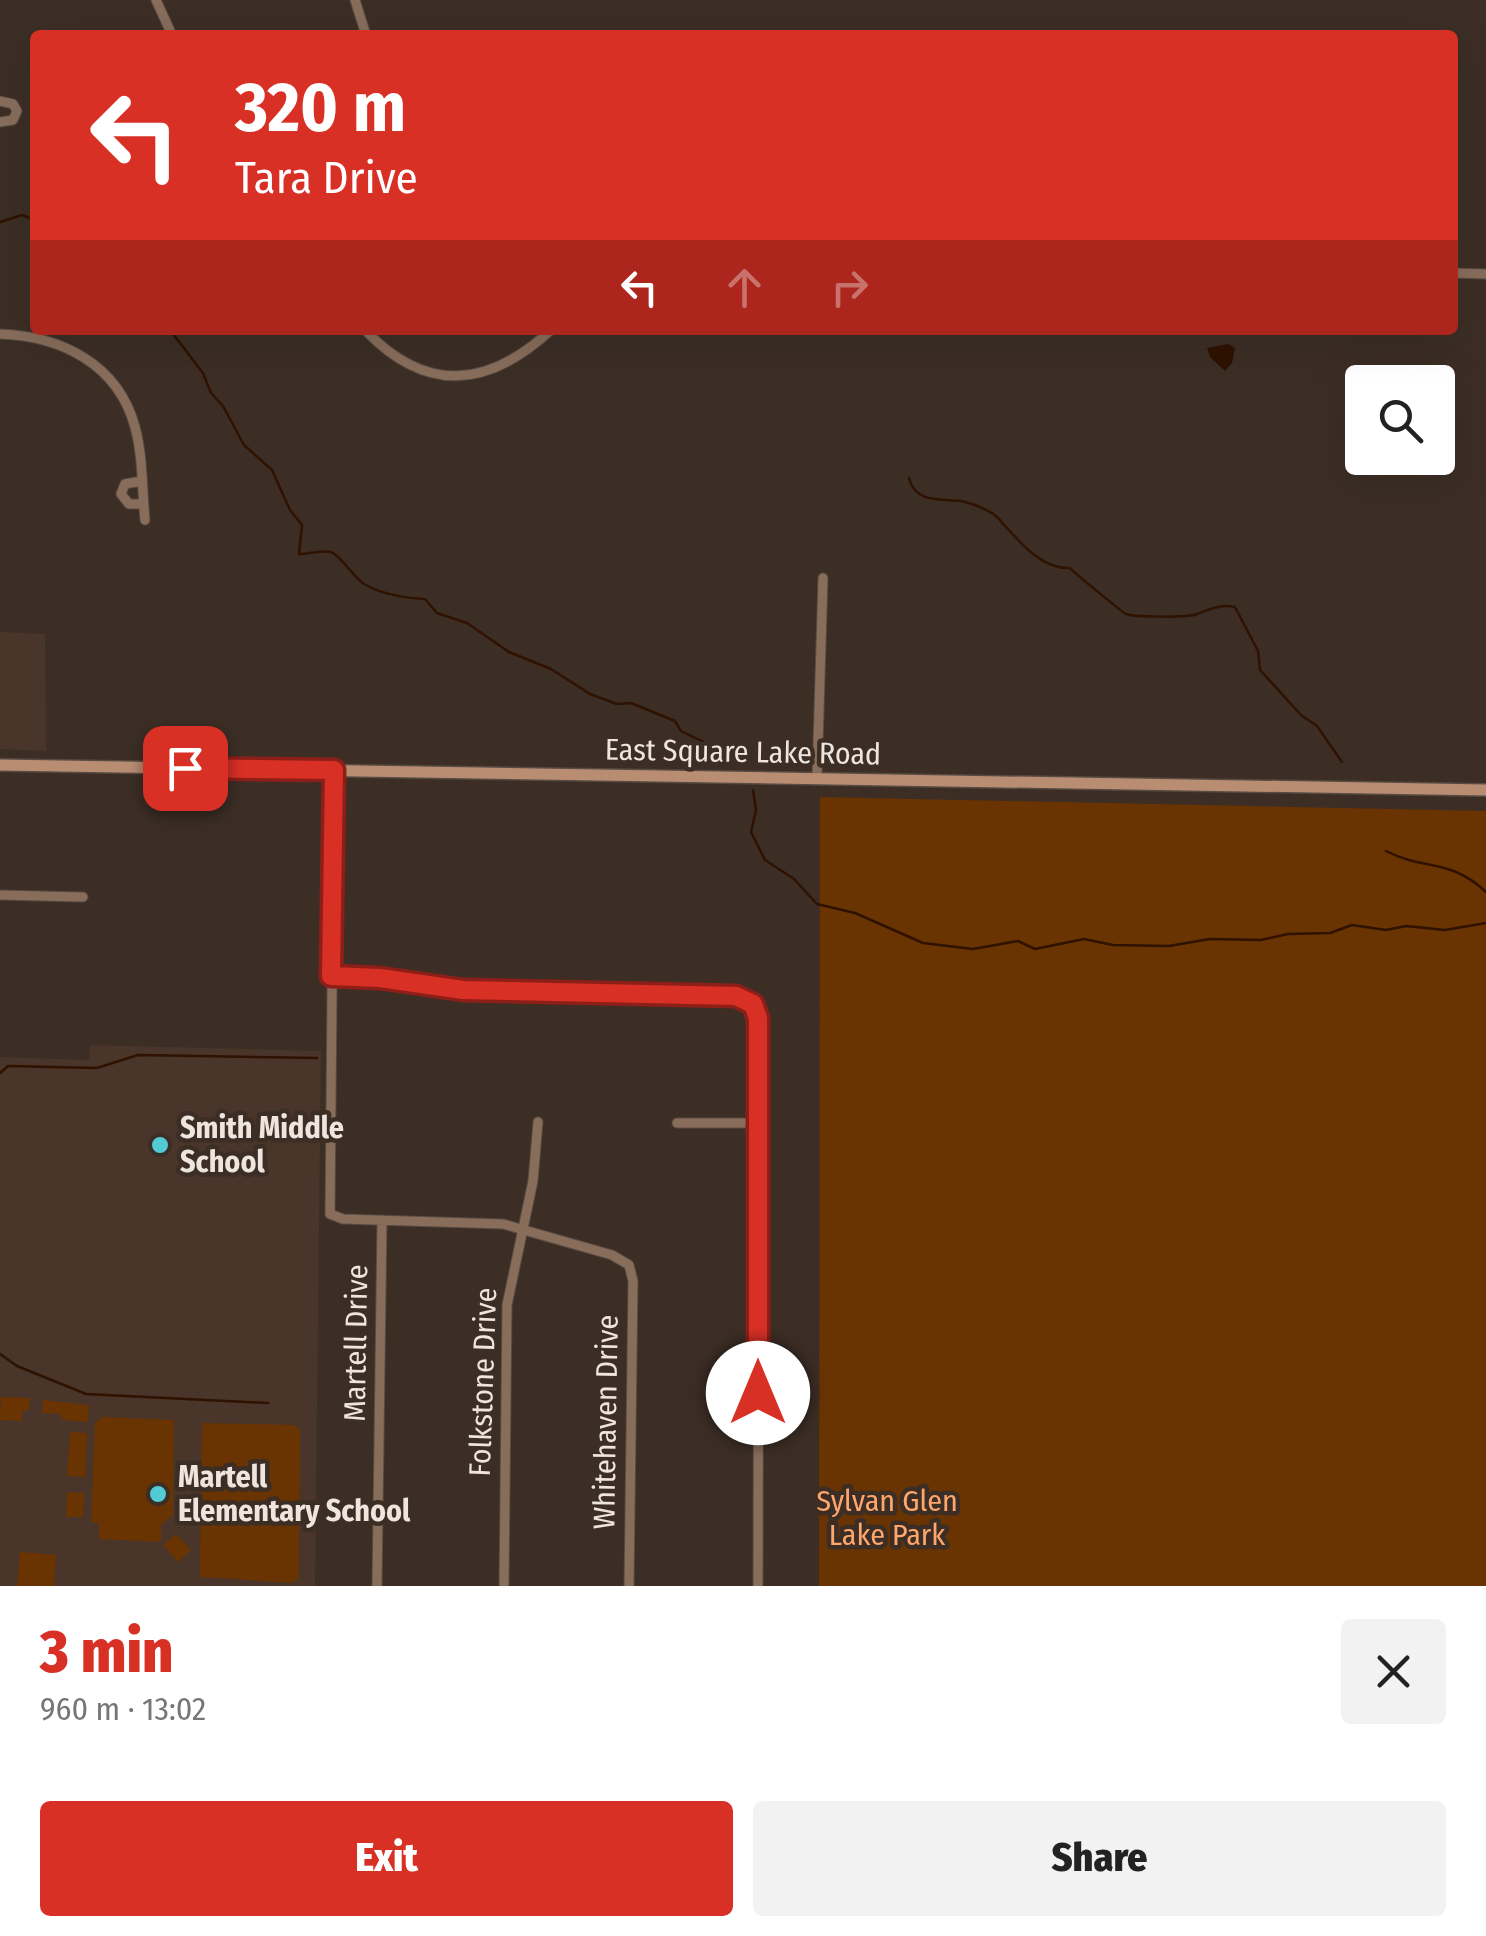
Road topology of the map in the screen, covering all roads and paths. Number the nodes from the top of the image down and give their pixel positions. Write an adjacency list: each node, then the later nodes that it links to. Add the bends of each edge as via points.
1 (156, 0): 3 (street)
2 (355, 0): 4 (street)
3 (170, 30)
4 (364, 30)
5 (0, 100): 6 (street, via 17,110 10,122)
6 (0, 122)
7 (1458, 273): 8 (street)
8 (1486, 274)
9 (0, 334): 12 (street, via 64,346 108,376 135,425)
10 (371, 335): 11 (street, via 406,364 457,377 505,365)
11 (544, 335)
12 (142, 481): 13 (street); 13 (street, via 125,484 121,494 128,504)
13 (144, 504): 14 (street)
14 (145, 520)
15 (823, 578): 18 (street)
16 (0, 765): 17 (main road, East Square Lake Road)
17 (334, 770): 18 (main road, East Square Lake Road); 22 (street)
18 (818, 777): 19 (main road, East Square Lake Road)
19 (1486, 790)
20 (0, 895): 21 (street)
21 (83, 897)
22 (331, 976): 25 (street, via 463,990 736,996 753,1004 758,1018); 26 (street, via 329,1207 332,1217)
23 (538, 1122): 27 (street, Folkstone Drive)
24 (677, 1123): 25 (street)
25 (758, 1124): 31 (street)
26 (382, 1220): 27 (street, via 491,1222); 28 (street, Martell Drive)
27 (522, 1230): 29 (street, Folkstone Drive, via 507,1305); 30 (street, Whitehaven Drive, via 625,1260 633,1281)
28 (377, 1586)
29 (504, 1586)
30 (629, 1586)
31 (758, 1586)

